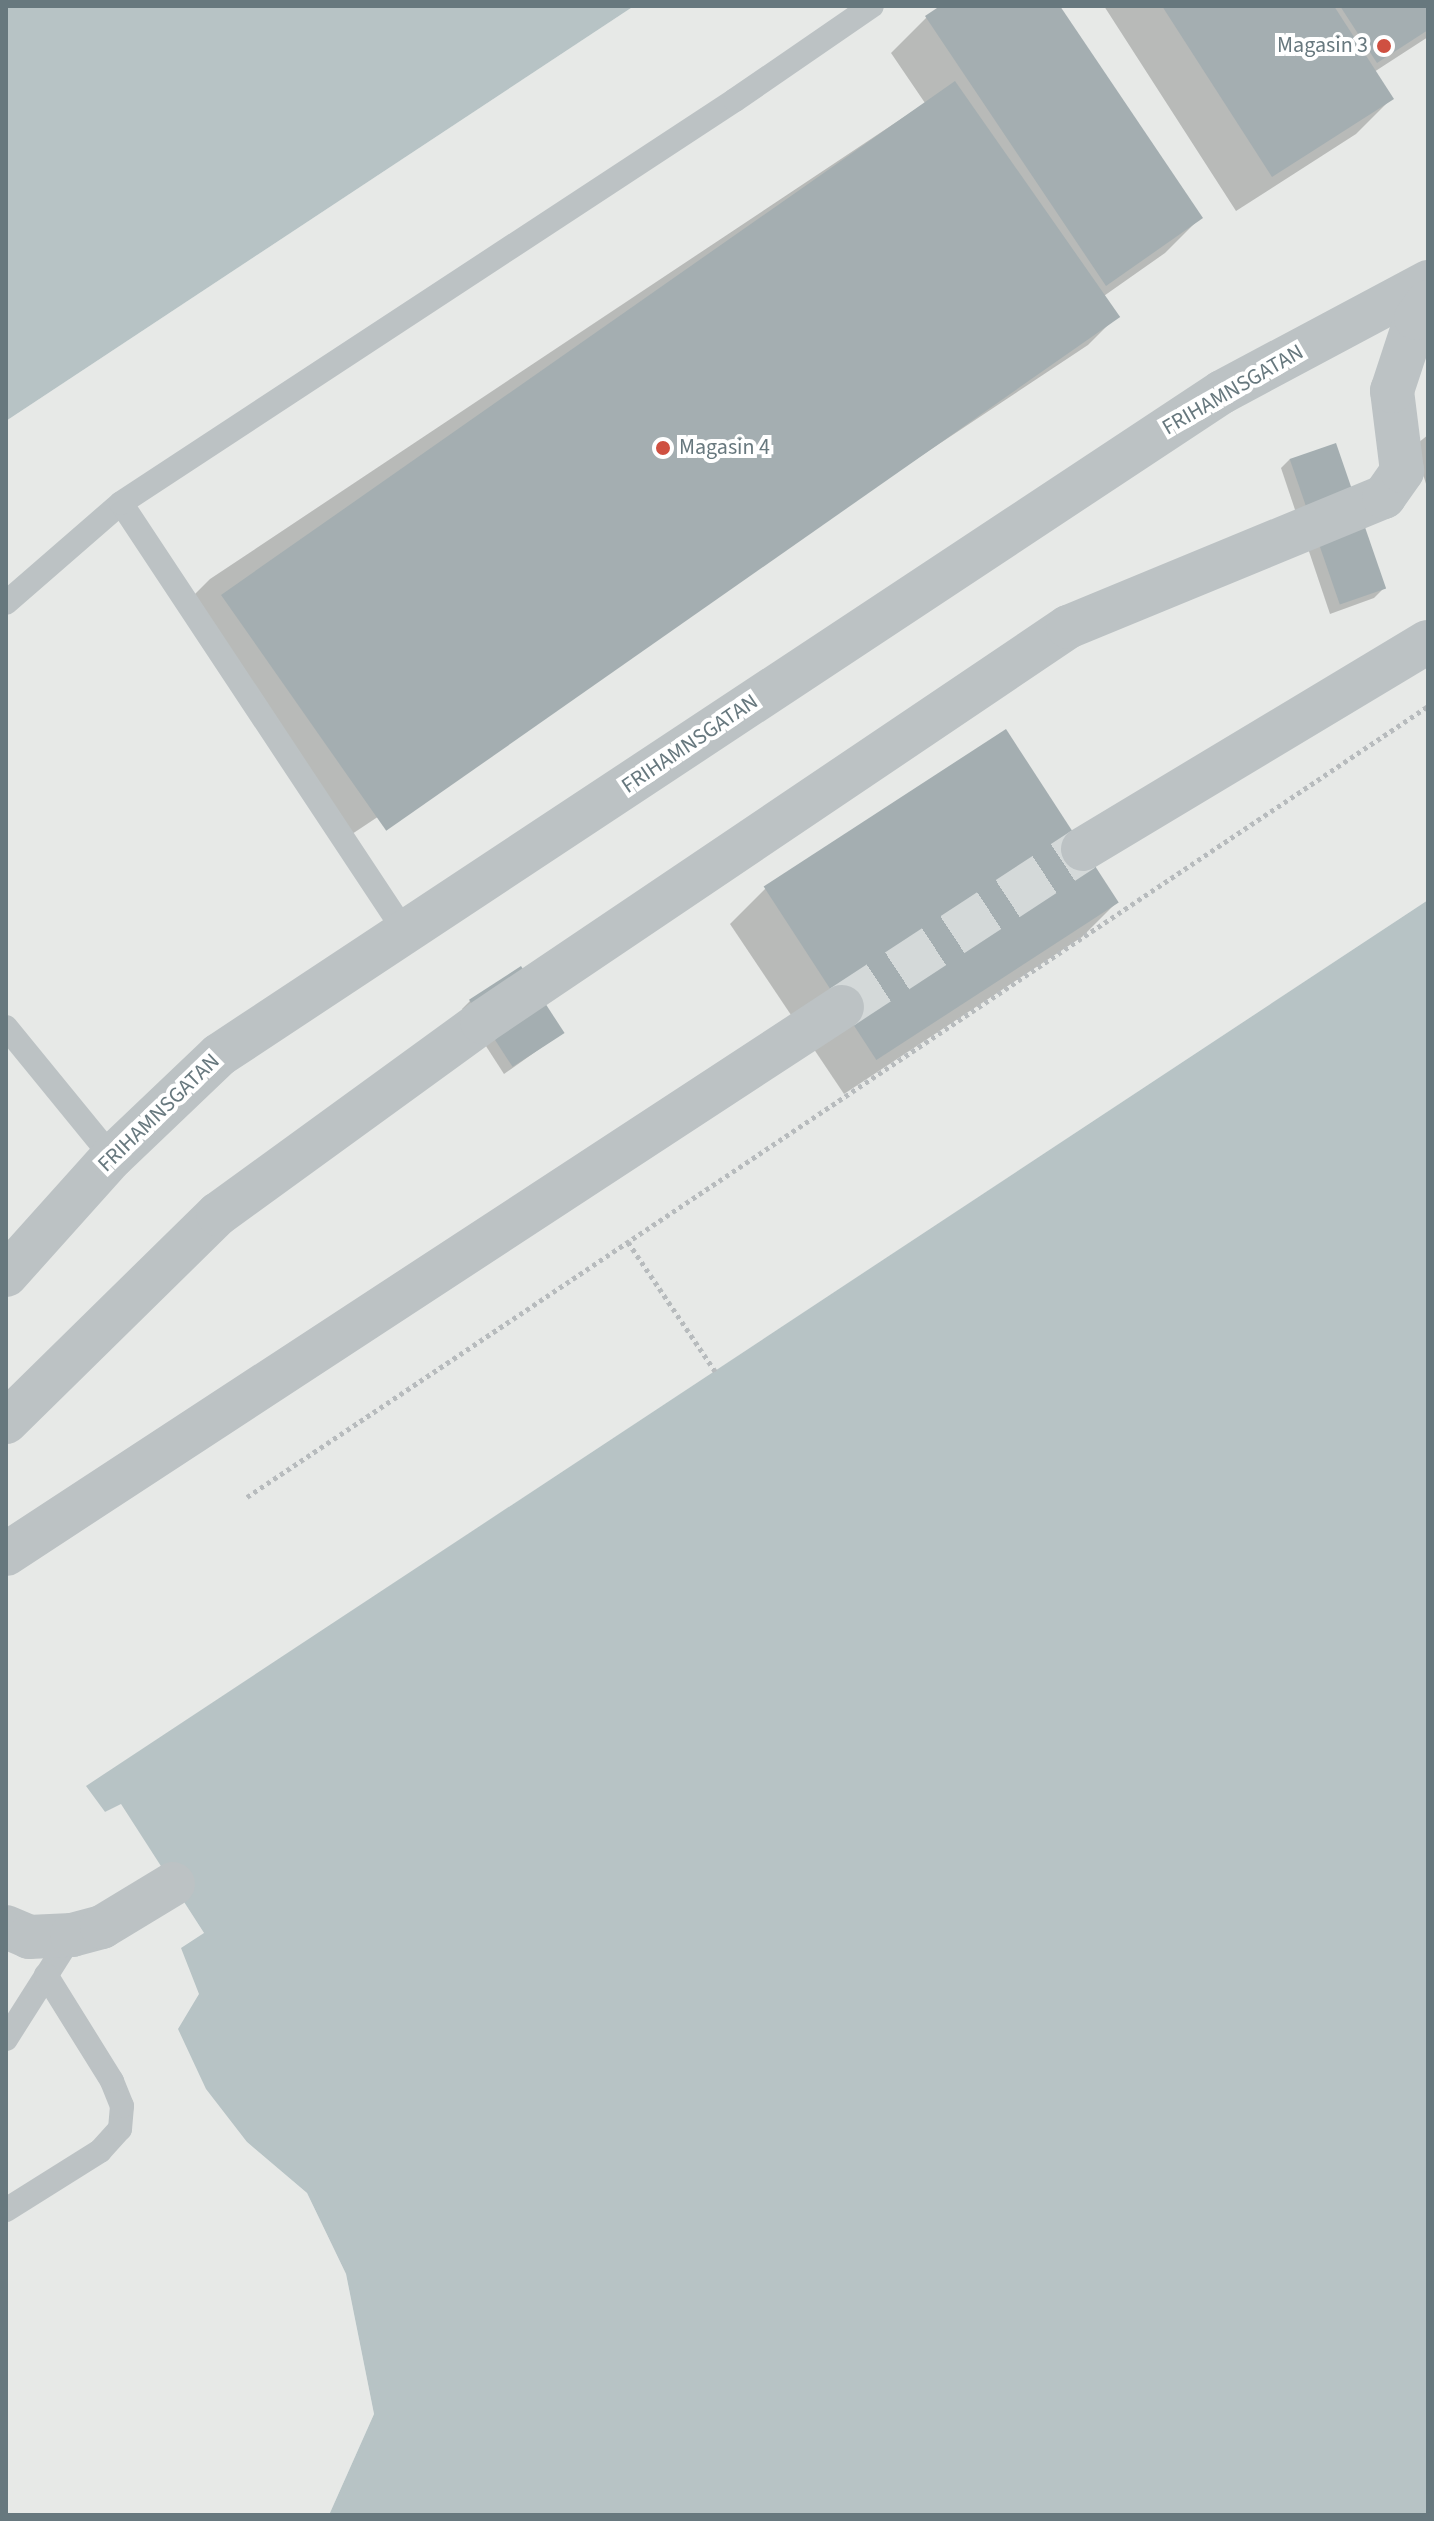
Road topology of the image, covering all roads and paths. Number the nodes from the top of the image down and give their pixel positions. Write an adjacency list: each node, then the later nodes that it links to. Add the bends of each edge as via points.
1 (872, 6): 4 (lane)
2 (1428, 282): 9 (street, FRIHAMNSGATAN, via 1222,392)
3 (1428, 302): 16 (street, via 1416,318 1392,391 1402,471 1384,497 1068,627 482,1022 218,1214)
4 (121, 503): 5 (lane); 9 (lane)
5 (6, 603)
6 (1428, 642): 8 (street)
7 (1428, 706): 13 (path)
8 (1083, 849)
9 (405, 932): 12 (street, FRIHAMNSGATAN, via 219,1055)
10 (842, 1007): 18 (street)
11 (6, 1027): 12 (lane)
12 (112, 1157): 14 (street, FRIHAMNSGATAN)
13 (628, 1242): 15 (path); 17 (path)
14 (6, 1275)
15 (715, 1371)
16 (6, 1422)
17 (247, 1497)
18 (6, 1554)
19 (173, 1884): 21 (street, via 102,1927)
20 (6, 1927): 21 (street, via 29,1937)
21 (72, 1935): 22 (lane)
22 (46, 1975): 23 (lane); 24 (lane, via 112,2081 122,2106 120,2129 100,2151)
23 (6, 2039)
24 (6, 2210)

